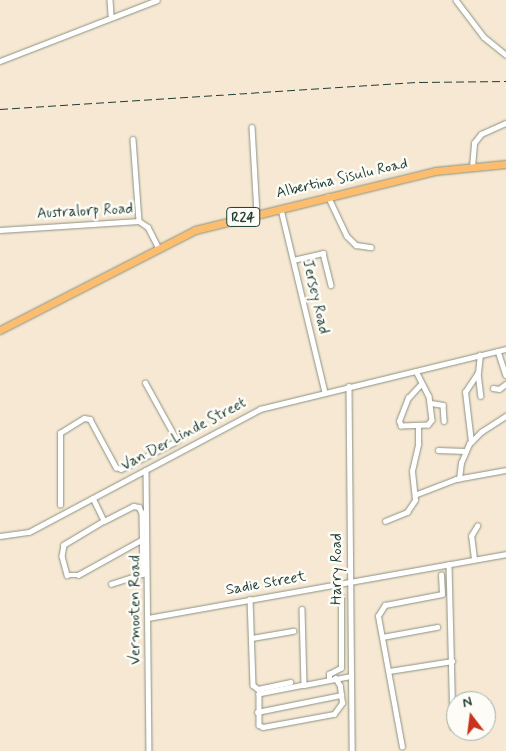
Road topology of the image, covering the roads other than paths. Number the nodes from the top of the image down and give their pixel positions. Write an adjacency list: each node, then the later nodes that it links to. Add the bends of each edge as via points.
1 (110, 0): 4 (street)
2 (157, 0): 4 (street)
3 (456, 0): 5 (street, via 484,37)
4 (111, 15): 6 (street)
5 (506, 55)
6 (0, 61)
7 (506, 123): 11 (street, via 488,128 474,143)
8 (252, 127): 14 (street)
9 (133, 139): 15 (street)
10 (506, 164): 11 (main road, Albertina Sisulu Road / R24)
11 (472, 167): 12 (main road, Albertina Sisulu Road / R24)
12 (328, 196): 13 (main road, Albertina Sisulu Road / R24); 18 (street, via 347,236 356,245)
13 (280, 207): 14 (main road, Albertina Sisulu Road / R24); 19 (street, Jersey Road)
14 (258, 213): 17 (main road, Albertina Sisulu Road / R24, via 195,230)
15 (139, 221): 16 (street, Australorp Road); 17 (street, Australorp Road, via 148,226)
16 (0, 230)
17 (158, 246): 21 (main road, Albertina Sisulu Road / R24)
18 (371, 247)
19 (293, 260): 20 (street, via 322,254); 33 (street, Jersey Road)
20 (331, 285)
21 (0, 330)
22 (506, 349): 23 (street, Van Der Linde Street)
23 (498, 351): 24 (street, Van Der Linde Street); 27 (street)
24 (480, 355): 25 (street, Van Der Linde Street); 26 (street)
25 (416, 371): 29 (street); 31 (street, Van Der Linde Street)
26 (478, 373): 34 (street); 39 (street, via 465,392)
27 (506, 375)
28 (145, 383): 42 (street, via 177,441)
29 (421, 384): 35 (street); 38 (street, via 408,398 399,421 403,427)
30 (506, 384): 32 (street, via 499,389)
31 (348, 386): 33 (street, Van Der Linde Street); 60 (street, Harry Road)
32 (493, 388)
33 (326, 392): 44 (street, Van Der Linde Street, via 250,413)
34 (481, 396)
35 (431, 403): 37 (street, via 442,403); 38 (street, via 431,422)
36 (506, 416): 39 (street)
37 (444, 421)
38 (418, 427): 48 (street, via 412,471)
39 (471, 442): 41 (street)
40 (438, 450): 41 (street)
41 (465, 451): 47 (street)
42 (149, 456): 43 (street); 44 (street)
43 (142, 459): 45 (street); 50 (street, via 118,469 90,419 84,418 60,433)
44 (154, 465): 45 (street, Van Der Linde Street)
45 (147, 469): 49 (street, Van Der Linde Street); 65 (street, Vermooten Road)
46 (506, 470): 47 (street)
47 (459, 479): 48 (street)
48 (417, 494): 52 (street, via 407,512)
49 (94, 498): 51 (street); 54 (street, Van Der Linde Street, via 29,532)
50 (60, 505)
51 (104, 521): 55 (street, via 133,506 139,507); 55 (street, via 64,545 63,561 67,575 78,575)
52 (385, 521)
53 (477, 526): 57 (street, via 471,536)
54 (0, 536)
55 (143, 539): 61 (street, via 142,576)
56 (506, 554): 57 (street, Sadie Street)
57 (474, 559): 58 (street, Sadie Street)
58 (449, 564): 60 (street, Sadie Street); 70 (street)
59 (441, 574): 68 (street, via 442,594 396,602 380,609)
60 (351, 582): 63 (street, Sadie Street); 72 (street, Harry Road)
61 (112, 584)
62 (341, 597): 73 (street, via 341,664)
63 (250, 599): 65 (street, Sadie Street); 69 (street)
64 (302, 609): 75 (street)
65 (148, 618): 80 (street, Vermooten Road)
66 (436, 627): 68 (street)
67 (293, 631): 69 (street)
68 (382, 637): 71 (street)
69 (252, 638): 74 (street, via 254,687)
70 (452, 661): 71 (street); 76 (street)
71 (389, 672): 79 (street)
72 (351, 676): 73 (street); 81 (street, Harry Road)
73 (335, 677): 75 (street); 77 (street)
74 (290, 682)
75 (304, 685): 78 (street, via 258,694)
76 (452, 691)
77 (341, 696): 78 (street); 78 (street, via 341,706 332,714 263,727 258,723)
78 (257, 712)
79 (402, 747)
80 (149, 751)
81 (352, 751)

